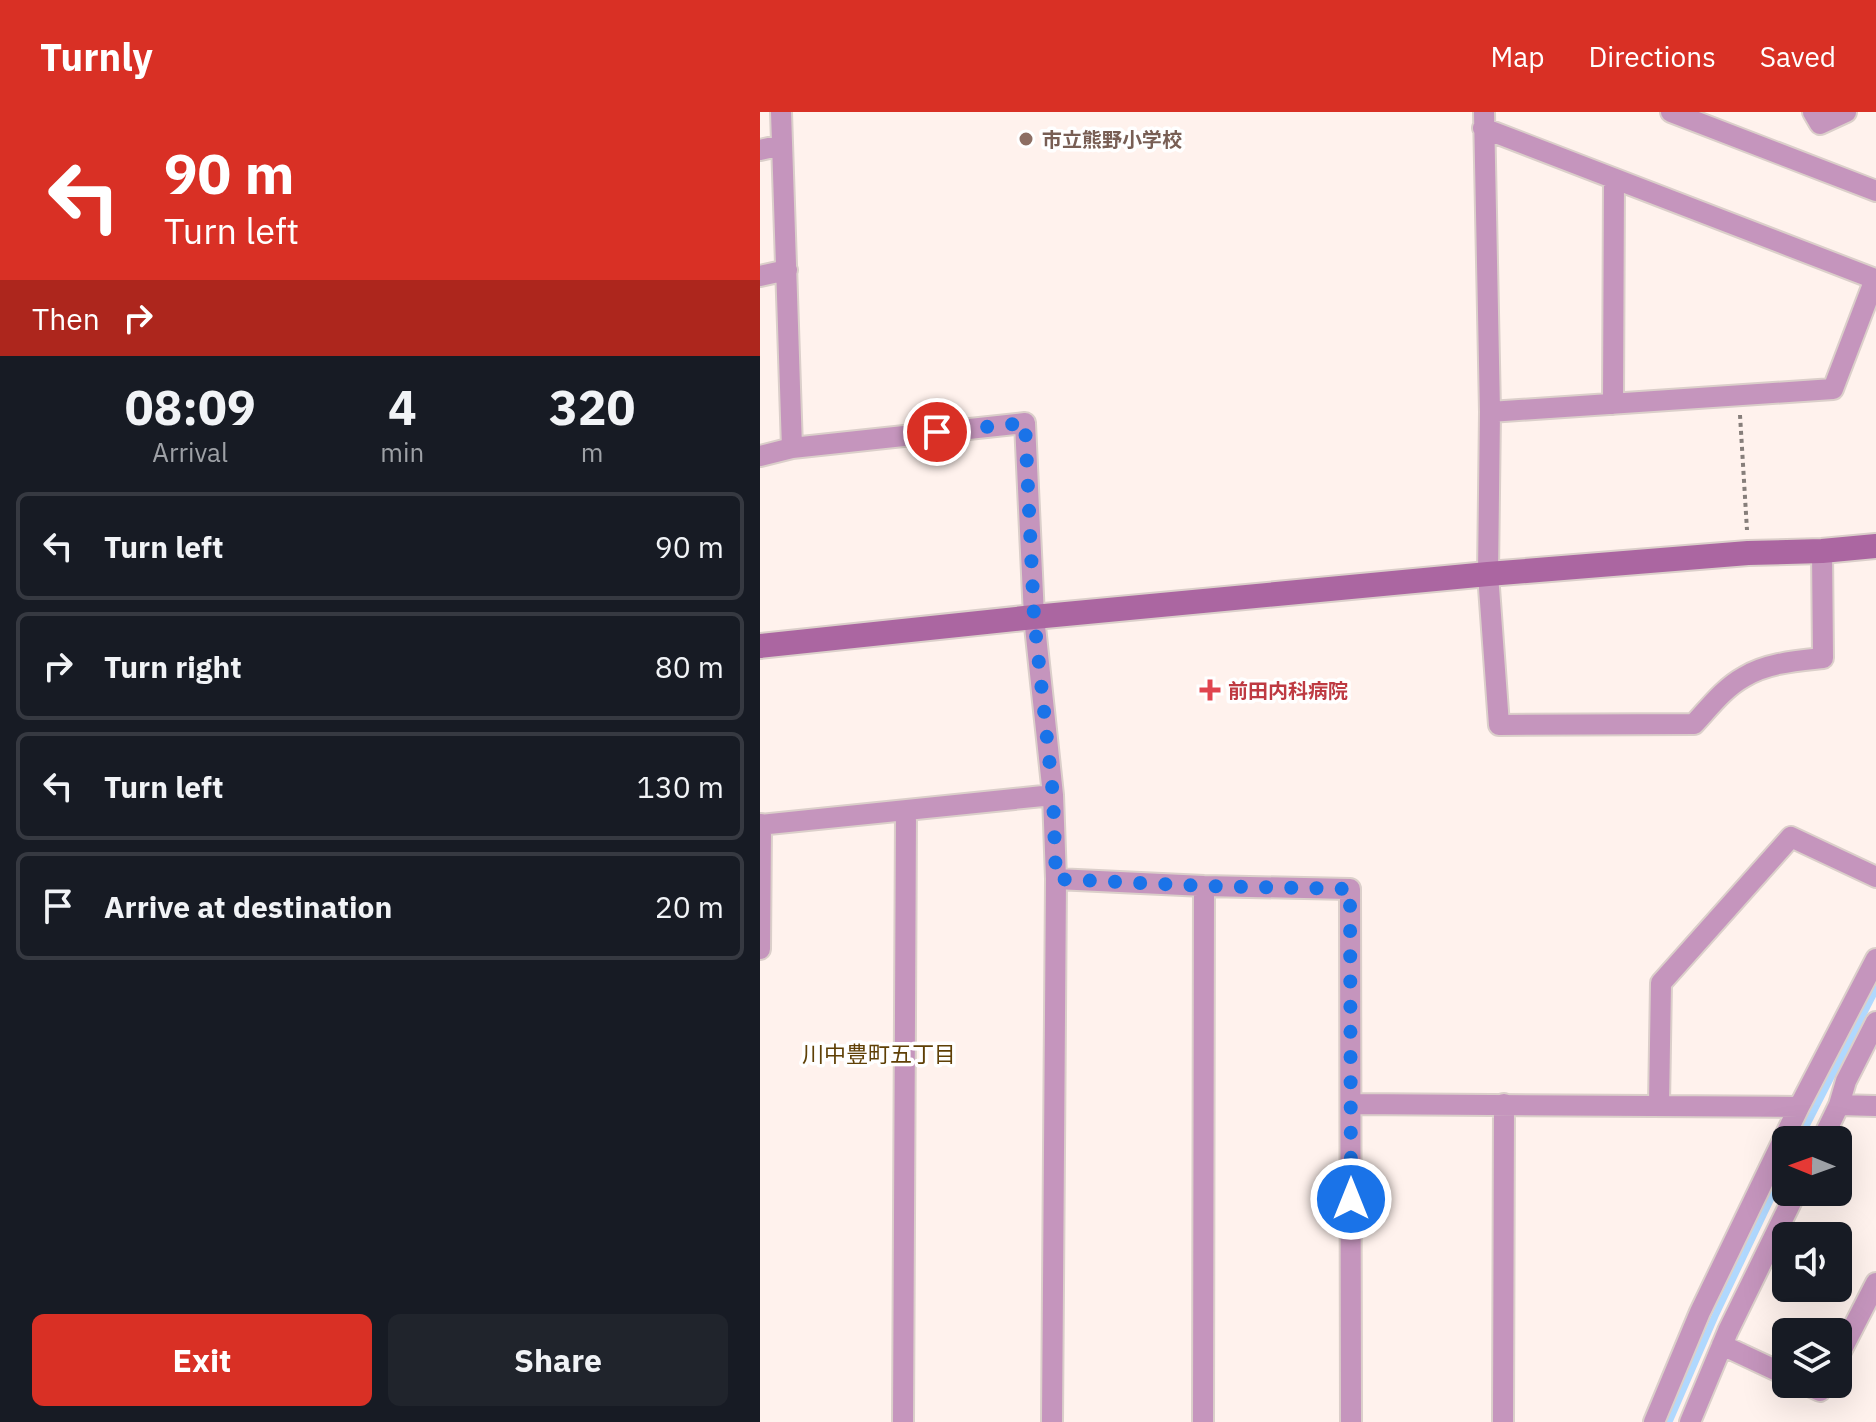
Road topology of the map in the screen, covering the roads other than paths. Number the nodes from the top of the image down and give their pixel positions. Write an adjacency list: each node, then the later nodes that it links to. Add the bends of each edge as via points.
1 (781, 112): 6 (street)
2 (1671, 112): 9 (street)
3 (1813, 112): 4 (street, via 1820,124)
4 (1846, 112)
5 (1484, 120): 8 (street); 13 (street)
6 (782, 145): 7 (street); 10 (street)
7 (760, 150)
8 (1614, 179): 12 (street); 12 (street, via 1875,279 1833,389)
9 (1876, 191)
10 (787, 270): 11 (street); 14 (street)
11 (760, 276)
12 (1613, 404): 13 (street)
13 (1490, 412): 18 (street)
14 (792, 448): 15 (street); 19 (street, via 1025,423)
15 (760, 456)
16 (1876, 546): 17 (street)
17 (1822, 551): 18 (street); 18 (street, via 1823,658 1781,663 1744,677 1694,724 1499,725)
18 (1488, 574): 19 (street)
19 (1034, 617): 20 (street); 21 (street)
20 (760, 646)
21 (1053, 795): 22 (street); 25 (street)
22 (906, 811): 23 (street); 42 (street)
23 (760, 824): 27 (street)
24 (1876, 877): 32 (street, via 1791,837 1661,983)
25 (1056, 879): 26 (street); 43 (street)
26 (1204, 886): 30 (street, via 1350,889); 44 (street)
27 (760, 949)
28 (1876, 959): 35 (street)
29 (1876, 1022): 33 (street)
30 (1351, 1104): 31 (street); 45 (street)
31 (1504, 1104): 32 (street); 46 (street)
32 (1659, 1105): 35 (street)
33 (1839, 1105): 34 (street); 36 (street)
34 (1876, 1106)
35 (1799, 1107): 47 (street, via 1700,1312)
36 (1829, 1126)
37 (1789, 1206): 40 (street)
38 (1876, 1283): 39 (street)
39 (1852, 1330)
40 (1722, 1345): 41 (street); 48 (street)
41 (1772, 1368)
42 (903, 1422)
43 (1052, 1422)
44 (1203, 1422)
45 (1351, 1422)
46 (1503, 1422)
47 (1654, 1422)
48 (1690, 1422)

